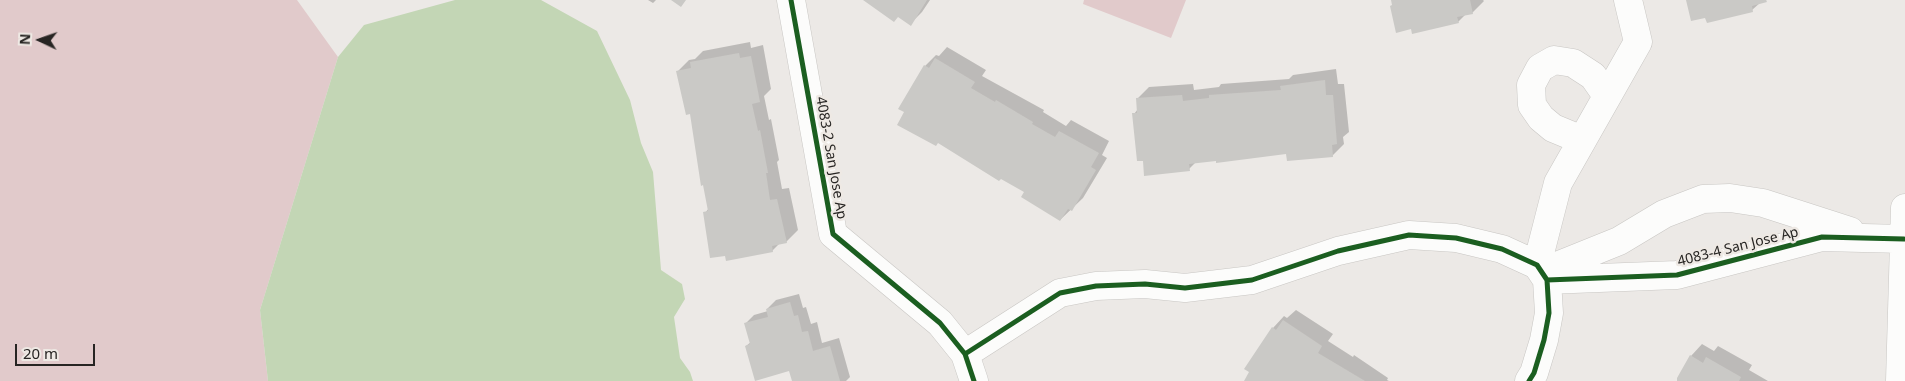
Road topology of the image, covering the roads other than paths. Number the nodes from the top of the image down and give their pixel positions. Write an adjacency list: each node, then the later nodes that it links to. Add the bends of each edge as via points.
1 (791, 0): 10 (street, 4083-2 San Jose Ap, via 833,234 940,323)
2 (1628, 0): 3 (street, via 1638,42)
3 (1608, 96): 4 (street); 4 (street, via 1593,76 1573,63 1554,60 1540,68 1531,85 1532,105 1553,128)
4 (1582, 140): 8 (street, via 1558,182)
5 (1905, 208): 7 (street)
6 (1872, 239): 7 (street, 4083-4 San Jose Ap); 8 (street, 4083-4 San Jose Ap, via 1822,237 1677,275); 8 (street, via 1763,202 1703,199 1664,214 1619,241)
7 (1904, 240): 9 (street)
8 (1542, 273): 10 (street, via 1502,249 1456,238 1409,235 1338,251 1252,280 1185,288 1145,284 1096,286 1060,293); 12 (street, via 1549,313 1544,340)
9 (1904, 283): 13 (street)
10 (965, 354): 11 (street, 4083-2 San Jose Ap)
11 (974, 381)
12 (1529, 381)
13 (1900, 381)

